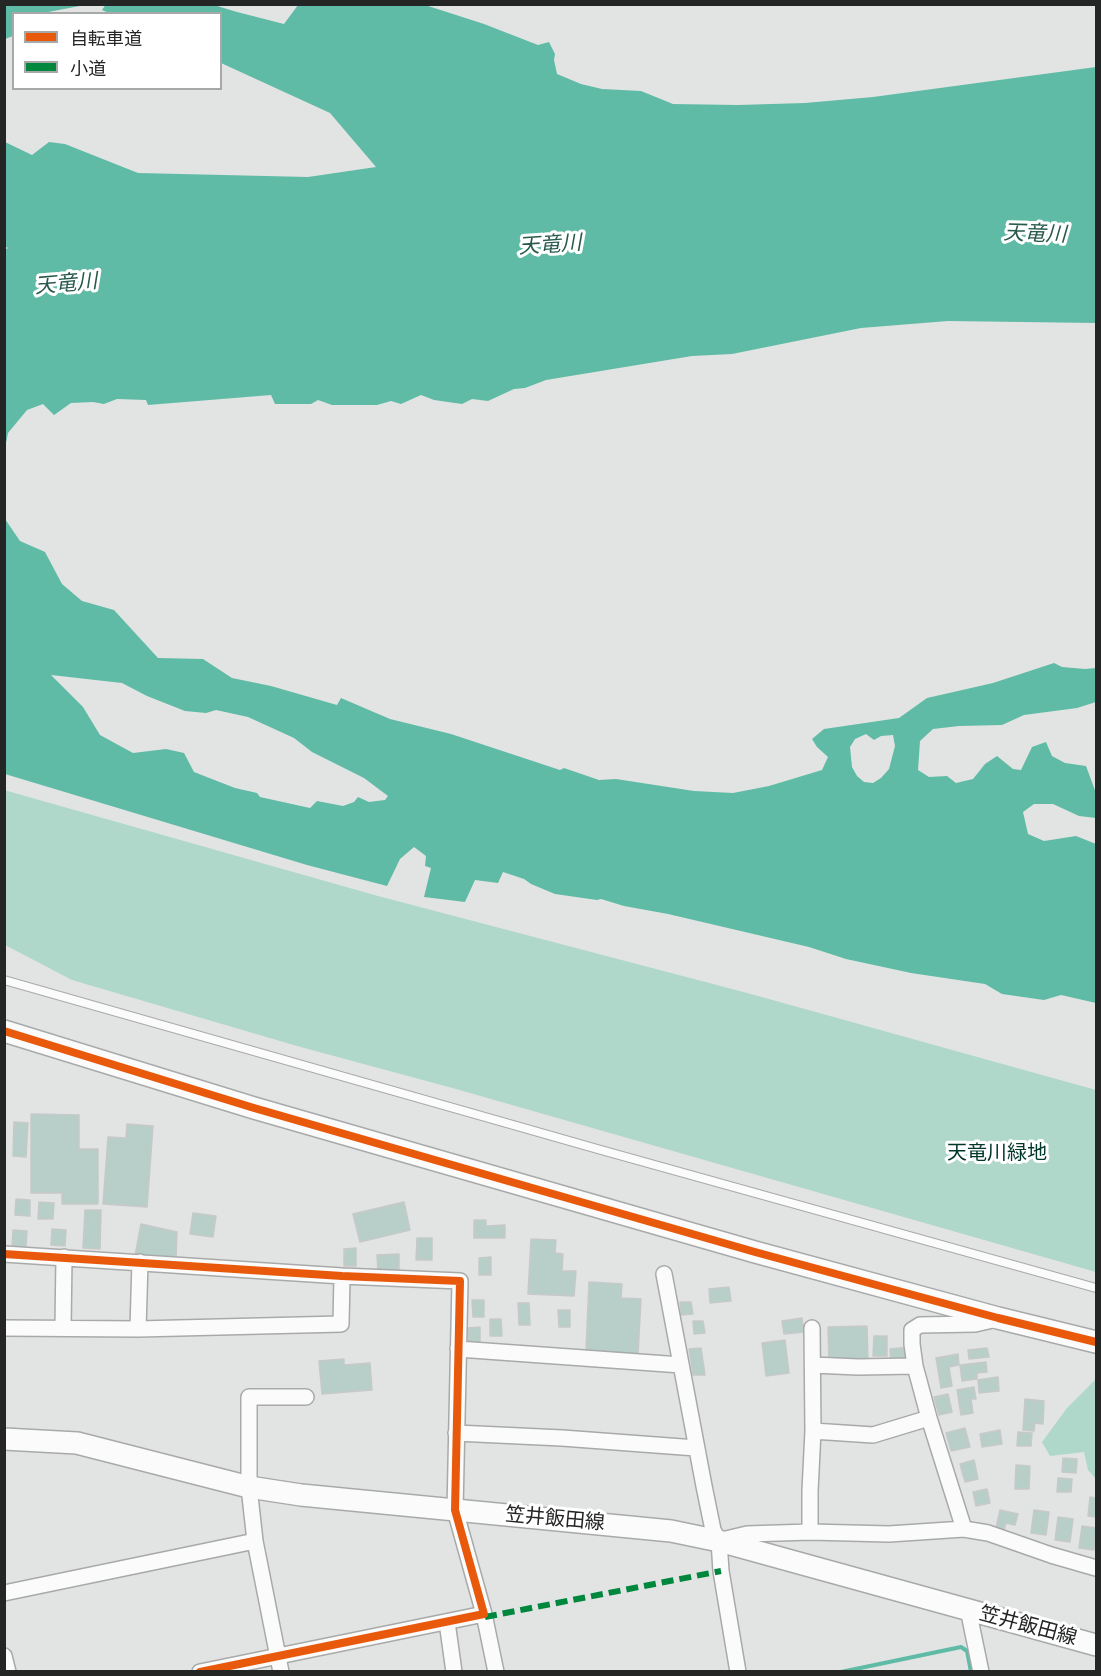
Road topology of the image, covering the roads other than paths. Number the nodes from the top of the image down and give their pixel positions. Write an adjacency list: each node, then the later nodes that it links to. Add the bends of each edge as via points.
1 (4, 980): 8 (lane)
2 (4, 1031): 9 (street, via 254,1108)
3 (4, 1254): 4 (street)
4 (64, 1257): 5 (street); 11 (street)
5 (140, 1262): 7 (street); 13 (street)
6 (664, 1274): 16 (street)
7 (342, 1276): 13 (street, via 341,1324); 15 (street, via 460,1281)
8 (1096, 1288)
9 (998, 1318): 14 (street); 18 (street, via 975,1324 920,1325 912,1330)
10 (4, 1328): 11 (street)
11 (63, 1328): 13 (street)
12 (812, 1328): 17 (street)
13 (138, 1329)
14 (1096, 1342)
15 (458, 1348): 16 (street); 22 (street)
16 (681, 1365): 24 (street)
17 (813, 1365): 18 (street); 21 (street)
18 (915, 1366): 20 (street)
19 (306, 1397): 25 (street, via 249,1396)
20 (929, 1418): 21 (street, via 873,1435); 27 (street)
21 (813, 1431): 28 (street)
22 (456, 1432): 24 (street); 26 (street)
23 (4, 1439): 25 (street, 笠井飯田線, via 77,1443)
24 (696, 1448): 30 (street, via 713,1530)
25 (249, 1487): 26 (street, 笠井飯田線, via 301,1496); 29 (street)
26 (455, 1510): 30 (street, 笠井飯田線, via 671,1531); 34 (street)
27 (964, 1529): 28 (street, via 889,1534); 31 (street)
28 (810, 1532): 30 (street, via 747,1534)
29 (255, 1541): 32 (street); 38 (street)
30 (719, 1541): 33 (street, 笠井飯田線); 43 (street)
31 (1096, 1568)
32 (4, 1593)
33 (968, 1609): 36 (street, 笠井飯田線); 44 (street)
34 (484, 1614): 35 (street); 42 (street)
35 (447, 1622): 38 (street); 41 (street)
36 (1096, 1645)
37 (4, 1656): 39 (street)
38 (279, 1664): 40 (street)
39 (8, 1671)
40 (200, 1671)
41 (454, 1671)
42 (496, 1671)
43 (738, 1671)
44 (981, 1671)

